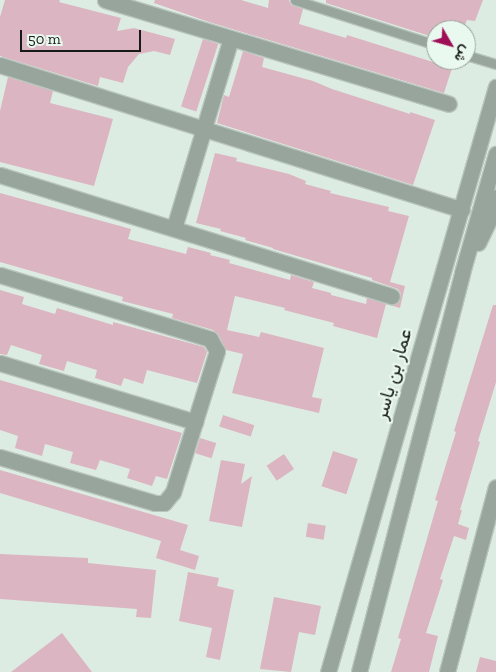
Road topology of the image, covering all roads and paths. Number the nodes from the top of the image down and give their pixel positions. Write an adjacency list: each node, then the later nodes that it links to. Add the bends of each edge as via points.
1 (105, 0): 3 (street)
2 (294, 0): 4 (lane)
3 (231, 38): 9 (street); 10 (street)
4 (426, 42)
5 (476, 58): 6 (lane)
6 (496, 64)
7 (0, 65): 10 (street)
8 (496, 87): 14 (street, عمار بن ياسر)
9 (449, 104)
10 (203, 129): 14 (street); 15 (street)
11 (496, 154): 16 (street)
12 (0, 175): 15 (street)
13 (496, 197): 16 (street, via 489,220)
14 (462, 210): 23 (street, عمار بن ياسر)
15 (174, 228): 18 (street)
16 (462, 273): 24 (street)
17 (0, 275): 20 (street, via 210,339 217,351)
18 (392, 296)
19 (0, 363): 20 (street)
20 (195, 422): 21 (street, via 171,497 160,503)
21 (0, 457)
22 (496, 487): 25 (street)
23 (328, 672)
24 (359, 672)
25 (447, 672)

